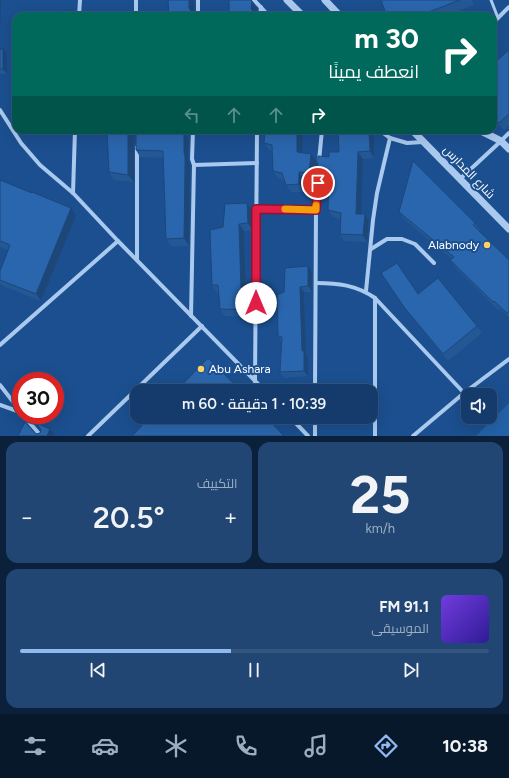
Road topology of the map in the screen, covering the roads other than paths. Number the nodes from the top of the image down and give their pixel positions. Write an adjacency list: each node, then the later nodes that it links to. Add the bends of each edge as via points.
1 (80, 0): 10 (street)
2 (136, 0): 11 (street)
3 (198, 0): 12 (street)
4 (254, 0): 8 (street)
5 (287, 0): 15 (street)
6 (325, 0): 16 (street)
7 (491, 0): 17 (lane)
8 (261, 7): 13 (street); 14 (street)
9 (509, 7): 18 (street)
10 (79, 12)
11 (136, 12)
12 (198, 12)
13 (260, 12)
14 (265, 12)
15 (298, 12)
16 (336, 12)
17 (496, 12)
18 (498, 18)
19 (1, 113): 20 (street)
20 (12, 130)
21 (509, 133): 31 (street)
22 (15, 134): 38 (street, via 40,165)
23 (75, 134): 38 (street)
24 (193, 134): 36 (street)
25 (257, 134): 35 (street)
26 (322, 134): 40 (street)
27 (384, 134): 30 (street)
28 (416, 134): 32 (street, شارع المدارس)
29 (487, 134): 31 (street)
30 (390, 138): 32 (street, via 407,143); 43 (street, via 377,192)
31 (501, 141): 34 (street); 37 (street)
32 (425, 142): 37 (street, شارع المدارس)
33 (137, 145): 44 (street)
34 (509, 149)
35 (257, 163): 36 (street); 39 (street)
36 (194, 165): 49 (street)
37 (460, 179): 41 (street, شارع المدارس)
38 (73, 193): 42 (street)
39 (256, 209): 40 (street); 53 (street)
40 (316, 210): 46 (street)
41 (509, 229)
42 (118, 240): 44 (street); 51 (street)
43 (371, 249): 45 (street, via 387,239 402,239 415,244); 47 (street)
44 (136, 259): 49 (street)
45 (434, 263)
46 (316, 283): 47 (street, via 350,286); 55 (street)
47 (366, 292): 48 (street)
48 (375, 298): 57 (street); 69 (street)
49 (191, 316): 50 (street)
50 (202, 326): 53 (street); 66 (street)
51 (0, 345)
52 (509, 359): 56 (street)
53 (256, 382)
54 (0, 384): 59 (street)
55 (315, 384)
56 (471, 388)
57 (461, 390)
58 (461, 396): 70 (street)
59 (12, 400)
60 (0, 405): 61 (street)
61 (12, 409)
62 (31, 424): 65 (street)
63 (297, 424): 67 (street)
64 (315, 424): 68 (street)
65 (41, 436)
66 (88, 436)
67 (308, 436)
68 (315, 436)
69 (375, 436)
70 (413, 436)

